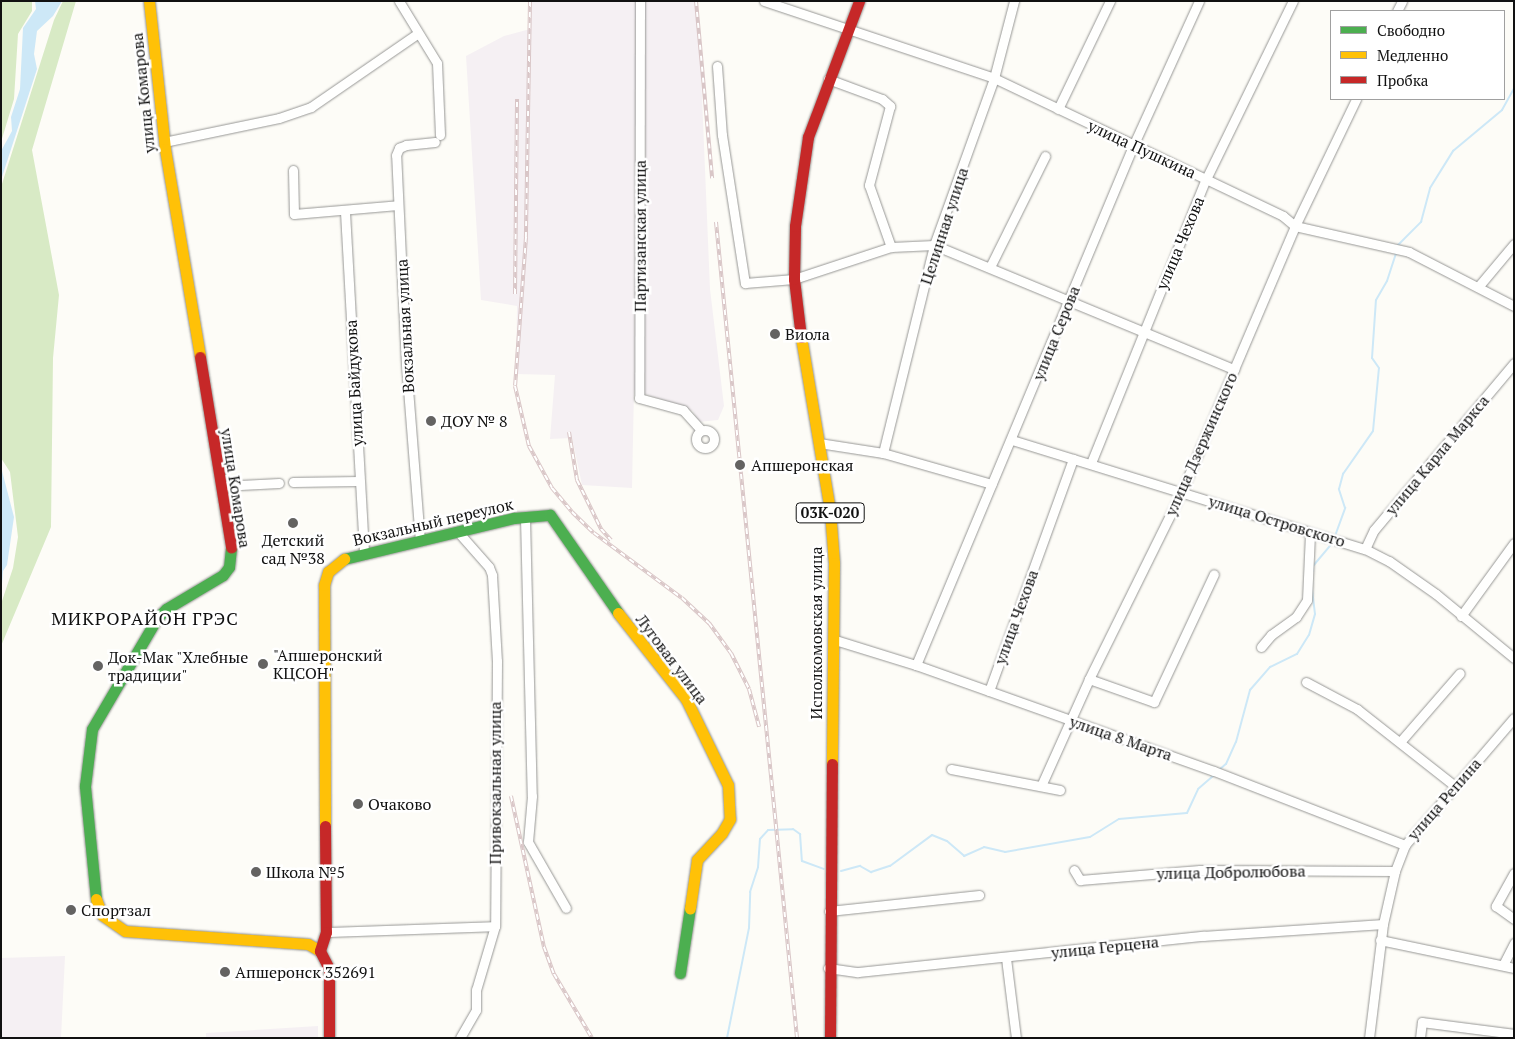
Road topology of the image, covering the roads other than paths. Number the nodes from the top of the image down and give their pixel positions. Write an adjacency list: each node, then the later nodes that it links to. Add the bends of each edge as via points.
1 (149, 1): 17 (street, улица Комарова)
2 (399, 1): 11 (street, Вокзальная улица)
3 (640, 1): 36 (street, Партизанская улица, via 639,398 683,410)
4 (764, 1): 10 (street, улица Пушкина)
5 (859, 1): 10 (street, Исполкомовская улица / 03К-020)
6 (1014, 1): 13 (street, Целинная улица)
7 (1110, 1): 16 (street)
8 (1199, 1): 18 (street, улица Серова)
9 (1293, 1): 21 (street, улица Чехова)
10 (847, 30): 13 (street, улица Пушкина); 14 (street, Исполкомовская улица / 03К-020)
11 (417, 34): 17 (street, via 310,107 279,118); 22 (street, Вокзальная улица, via 437,63 438,138 399,148)
12 (717, 66): 29 (street, via 722,135 745,283)
13 (994, 78): 16 (street, улица Пушкина); 26 (street, Целинная улица)
14 (828, 79): 27 (street, via 882,99 890,106 869,185); 29 (street, Исполкомовская улица / 03К-020, via 808,137 795,226)
15 (1356, 100): 24 (street, улица Дзержинского)
16 (1058, 109): 18 (street, улица Пушкина)
17 (164, 142): 46 (street, улица Комарова)
18 (1134, 146): 21 (street, улица Пушкина); 31 (street, улица Серова)
19 (1045, 156): 28 (street)
20 (293, 170): 23 (street, via 294,214)
21 (1206, 180): 24 (street, улица Пушкина, via 1283,216); 33 (street, улица Чехова)
22 (398, 205): 23 (street); 52 (street, Вокзальная улица)
23 (345, 212): 42 (street, улица Байдукова)
24 (1295, 226): 30 (street, улица Пушкина, via 1409,252); 35 (street, улица Дзержинского)
25 (1514, 244): 30 (street)
26 (934, 245): 27 (street); 28 (street); 39 (street, Целинная улица)
27 (891, 247): 29 (street)
28 (990, 267): 31 (street)
29 (794, 279): 38 (street, Исполкомовская улица / 03К-020)
30 (1478, 287): 32 (street, улица Пушкина)
31 (1070, 300): 33 (street); 37 (street, улица Серова)
32 (1514, 306)
33 (1143, 330): 35 (street); 41 (street, улица Чехова)
34 (1514, 363): 54 (street, улица Карла Маркса, via 1374,530)
35 (1234, 368): 47 (street, улица Дзержинского)
36 (701, 430)
37 (1012, 440): 40 (street, улица Островского); 45 (street, улица Серова)
38 (819, 443): 39 (street); 58 (street, Исполкомовская улица / 03К-020, via 830,511)
39 (883, 453): 45 (street)
40 (1072, 459): 41 (street, улица Островского); 65 (street, улица Чехова)
41 (1091, 463): 47 (street, улица Островского)
42 (359, 481): 43 (street); 55 (street, улица Байдукова)
43 (293, 482)
44 (279, 483): 46 (street)
45 (992, 484): 61 (street, улица Серова)
46 (221, 486): 86 (street, улица Комарова, via 232,551 229,567 223,575 166,609 157,618 92,729 85,786 96,903 110,923 125,932 308,944)
47 (1182, 491): 51 (street, улица Островского); 63 (street, улица Дзержинского)
48 (550, 515): 49 (street, Вокзальный переулок); 91 (street, Луговая улица, via 642,647 686,699 728,785 730,819 722,833 696,860)
49 (525, 518): 50 (street, Вокзальный переулок); 78 (street, Привокзальная улица, via 532,796 528,842)
50 (459, 533): 52 (street, Вокзальный переулок); 82 (street, Привокзальная улица, via 489,567 492,575 497,661)
51 (1310, 534): 54 (street, улица Островского, via 1328,536); 59 (street, via 1307,600 1296,617 1271,634)
52 (420, 541): 55 (street, Вокзальный переулок)
53 (1514, 543): 57 (street)
54 (1365, 549): 57 (street, улица Островского, via 1396,566)
55 (364, 553): 83 (street, Вокзальный переулок, via 343,559 328,572 324,585)
56 (1214, 574): 63 (street, via 1154,702)
57 (1461, 616): 60 (street, улица Островского)
58 (835, 640): 61 (street, улица 8 Марта); 79 (street, Исполкомовская улица / 03К-020)
59 (1261, 647)
60 (1514, 658)
61 (916, 665): 65 (street, улица 8 Марта)
62 (1460, 673): 68 (street)
63 (1089, 679): 67 (street, улица Дзержинского)
64 (1306, 682): 68 (street, via 1357,709)
65 (989, 691): 67 (street, улица 8 Марта)
66 (1514, 718): 71 (street, улица Репина)
67 (1071, 720): 70 (street, улица Дзержинского); 73 (street, улица 8 Марта, via 1218,772)
68 (1400, 742): 71 (street)
69 (951, 770): 70 (street)
70 (1041, 786): 72 (street)
71 (1455, 786): 73 (street, улица Репина)
72 (1060, 790)
73 (1405, 845): 75 (street, улица Репина)
74 (1074, 870): 75 (street, улица Добролюбова, via 1080,880 1200,870)
75 (1395, 871): 81 (street, улица Репина)
76 (1514, 873): 80 (street, via 1496,906)
77 (979, 895): 79 (street)
78 (566, 908)
79 (829, 911): 89 (street, Исполкомовская улица / 03К-020)
80 (1514, 919)
81 (1383, 924): 84 (street, улица Репина); 87 (street, улица Герцена, via 1203,936)
82 (494, 926): 83 (street); 95 (street, Привокзальная улица, via 476,990 476,1010)
83 (326, 932): 86 (street)
84 (1380, 940): 88 (street); 98 (street, улица Репина)
85 (1514, 943): 88 (street)
86 (320, 951): 94 (street, via 329,969)
87 (1006, 958): 89 (street, улица Герцена, via 858,972); 97 (street)
88 (1503, 965): 90 (street)
89 (828, 968): 96 (street, Исполкомовская улица / 03К-020)
90 (1514, 968)
91 (680, 973)
92 (1490, 1034): 93 (street); 99 (street, via 1422,1022)
93 (1514, 1034)
94 (329, 1038)
95 (460, 1038)
96 (830, 1038)
97 (1016, 1038)
98 (1369, 1038)
99 (1420, 1038)

